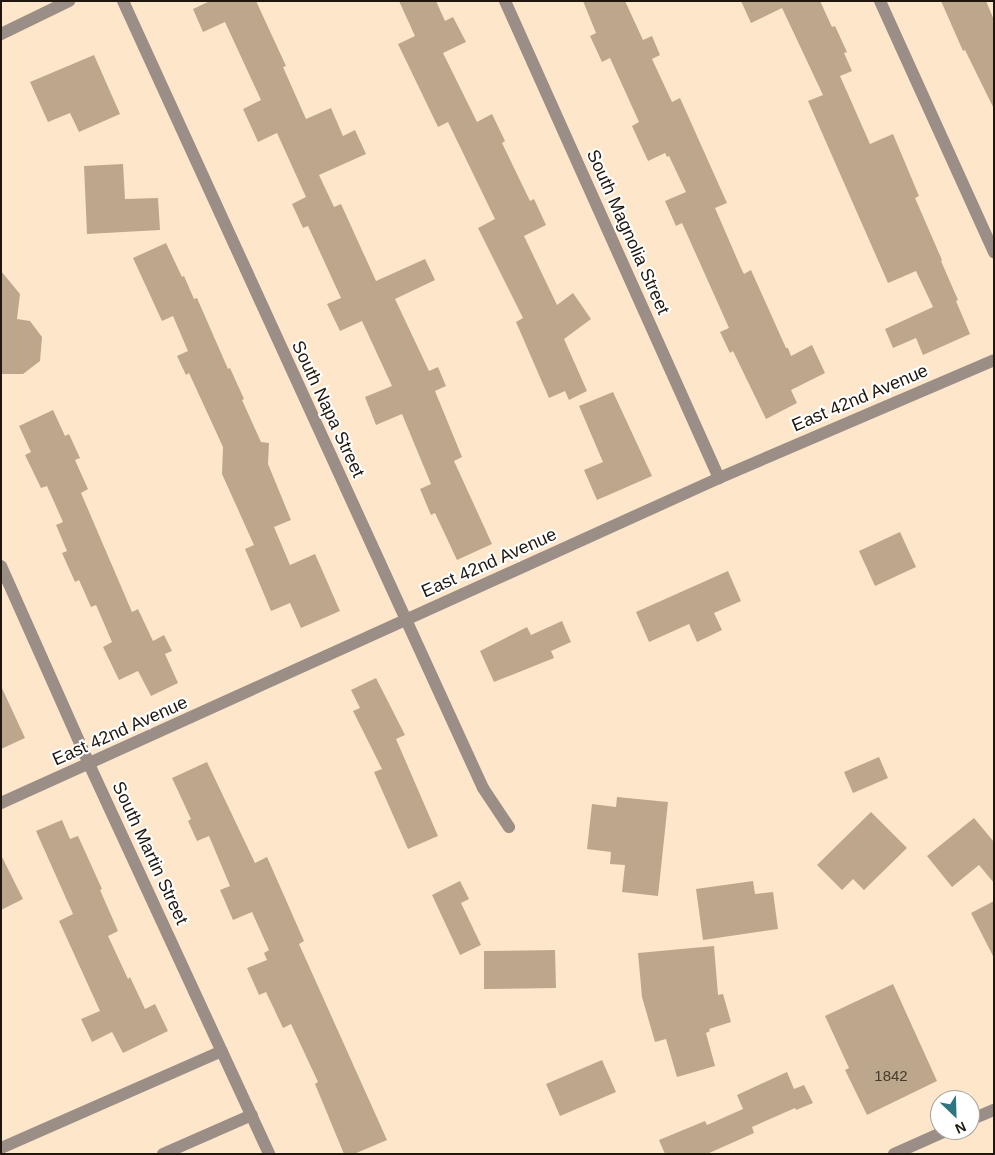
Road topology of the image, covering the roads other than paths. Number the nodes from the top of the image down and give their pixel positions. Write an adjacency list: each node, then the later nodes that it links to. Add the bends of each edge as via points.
1 (70, 1): 5 (street)
2 (123, 1): 10 (street, South Napa Street)
3 (505, 1): 8 (street, South Magnolia Street)
4 (880, 1): 6 (street)
5 (1, 34)
6 (994, 252)
7 (994, 360): 8 (street, East 42nd Avenue)
8 (719, 478): 10 (street, East 42nd Avenue)
9 (1, 566): 11 (street, South Martin Street)
10 (405, 620): 11 (street, East 42nd Avenue); 13 (street, South Napa Street, via 482,788)
11 (89, 764): 12 (street, East 42nd Avenue); 14 (street, South Martin Street)
12 (1, 803)
13 (510, 827)
14 (222, 1051): 16 (street, South Martin Street); 19 (street)
15 (994, 1110): 17 (street)
16 (252, 1115): 20 (street); 22 (street, South Martin Street)
17 (980, 1116)
18 (930, 1138): 23 (street)
19 (1, 1148)
20 (184, 1150): 21 (street)
21 (162, 1154)
22 (270, 1154)
23 (894, 1154)

